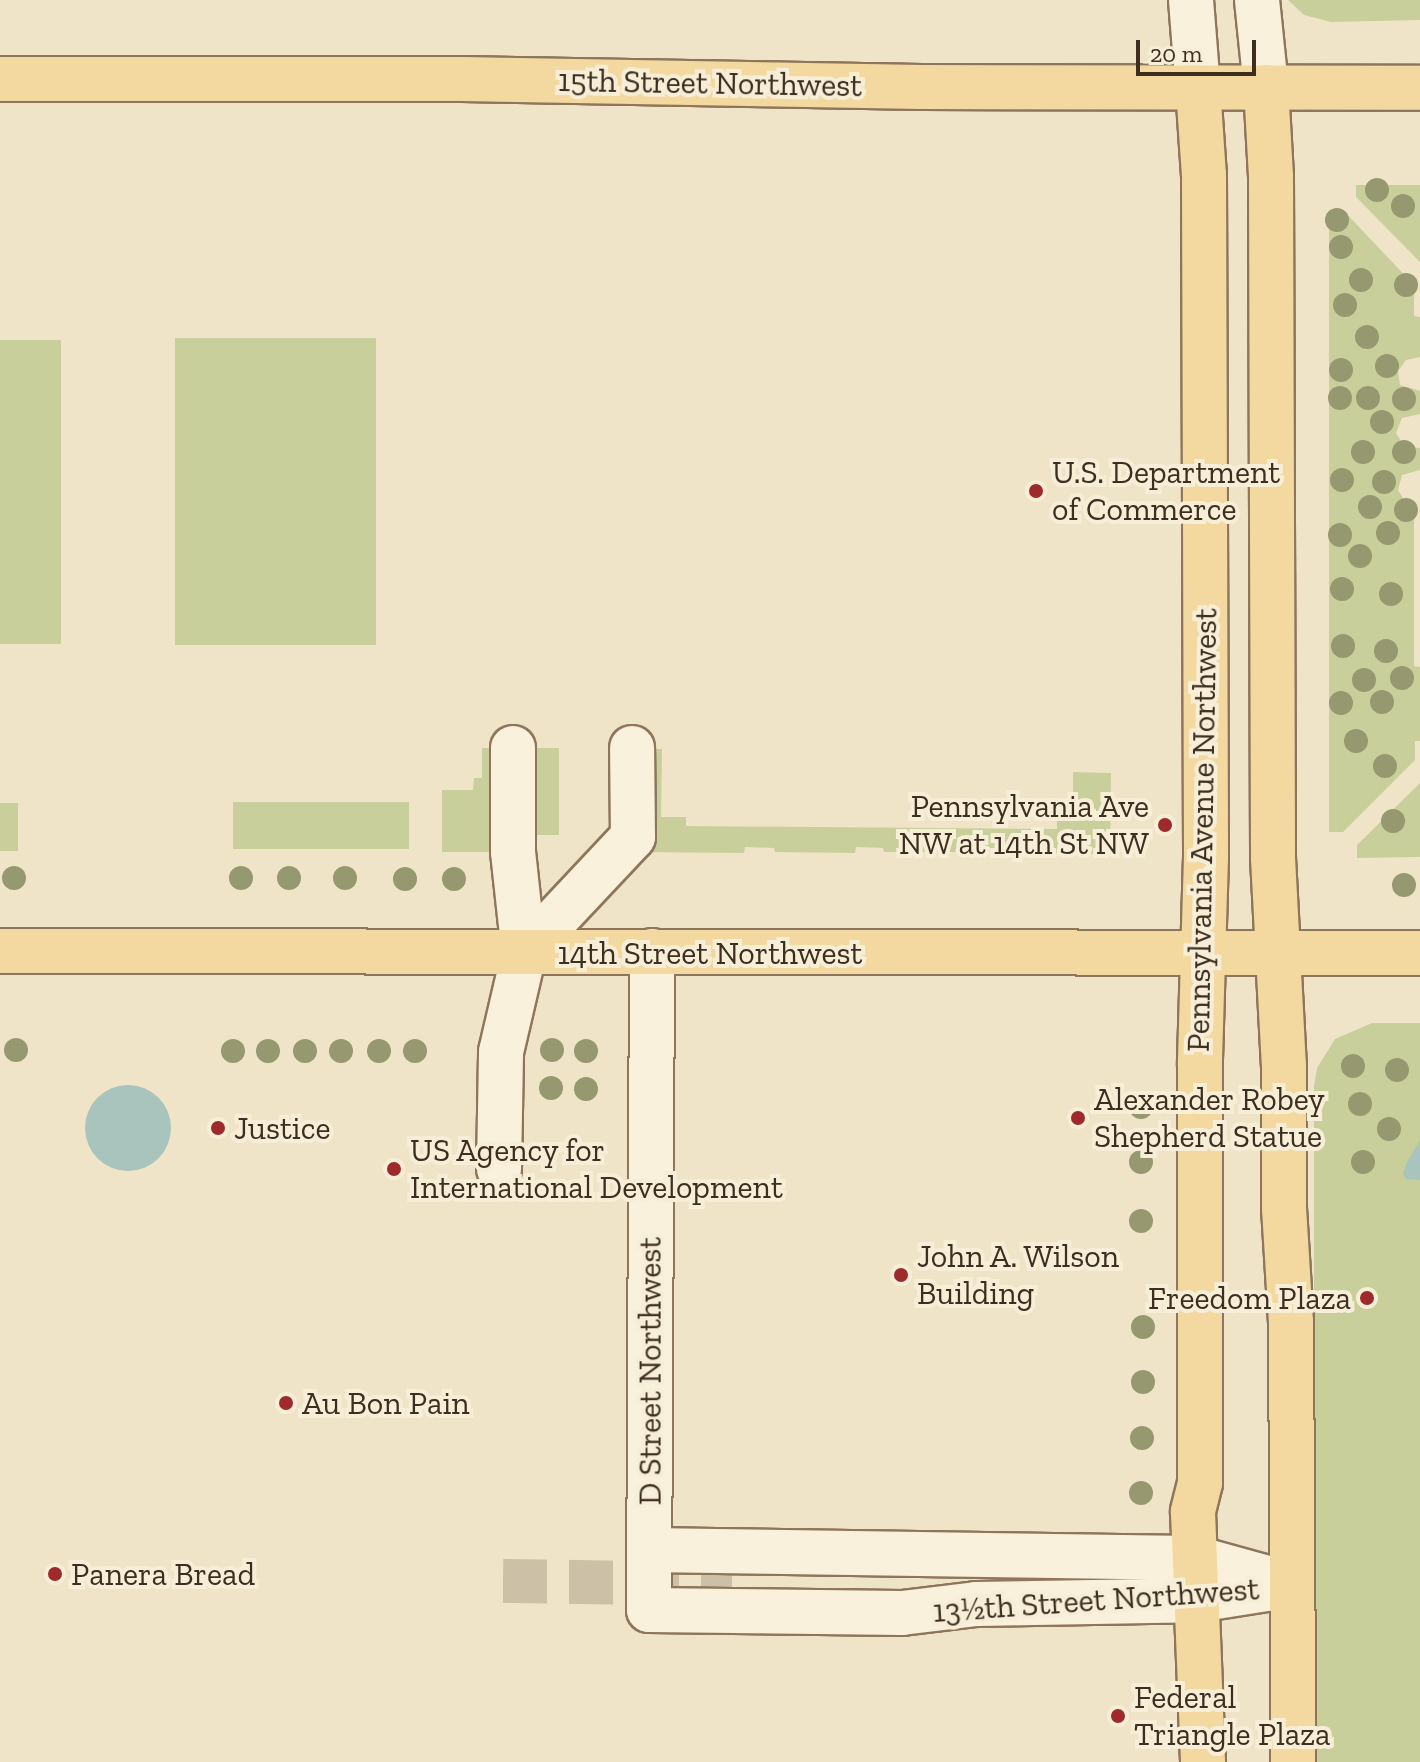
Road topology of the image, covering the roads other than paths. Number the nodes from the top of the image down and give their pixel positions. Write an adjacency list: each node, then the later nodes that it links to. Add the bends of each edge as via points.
1 (1191, 0): 5 (street)
2 (1257, 0): 4 (street)
3 (0, 79): 5 (main road, 15th Street Northwest)
4 (1266, 87): 5 (main road, 15th Street Northwest); 6 (main road, 15th Street Northwest); 14 (main road, via 1273,858)
5 (1198, 88): 13 (main road, Pennsylvania Avenue Northwest, via 1204,175)
6 (1420, 88)
7 (513, 748): 11 (street, via 513,852)
8 (632, 748): 11 (street, via 633,837)
9 (0, 951): 11 (main road, 14th Street Northwest)
10 (652, 951): 11 (main road, 14th Street Northwest); 13 (main road, 14th Street Northwest); 16 (street, D Street Northwest)
11 (524, 953): 15 (street, via 501,1052)
12 (1420, 953): 14 (main road, 14th Street Northwest)
13 (1202, 955): 14 (main road, 14th Street Northwest); 18 (main road, Pennsylvania Avenue Northwest)
14 (1279, 955): 21 (main road, via 1291,1322)
15 (499, 1169)
16 (649, 1550): 17 (street, 13½th Street Northwest); 22 (street, 13½th Street Northwest, via 649,1610 902,1613)
17 (972, 1556): 18 (street, 13½th Street Northwest); 20 (street)
18 (1196, 1579): 21 (street, 13½th Street Northwest); 22 (street, 13½th Street Northwest); 23 (main road, Pennsylvania Avenue Northwest)
19 (732, 1584): 20 (street)
20 (852, 1585): 22 (street)
21 (1292, 1585): 24 (main road)
22 (976, 1604)
23 (1203, 1762)
24 (1293, 1762)

